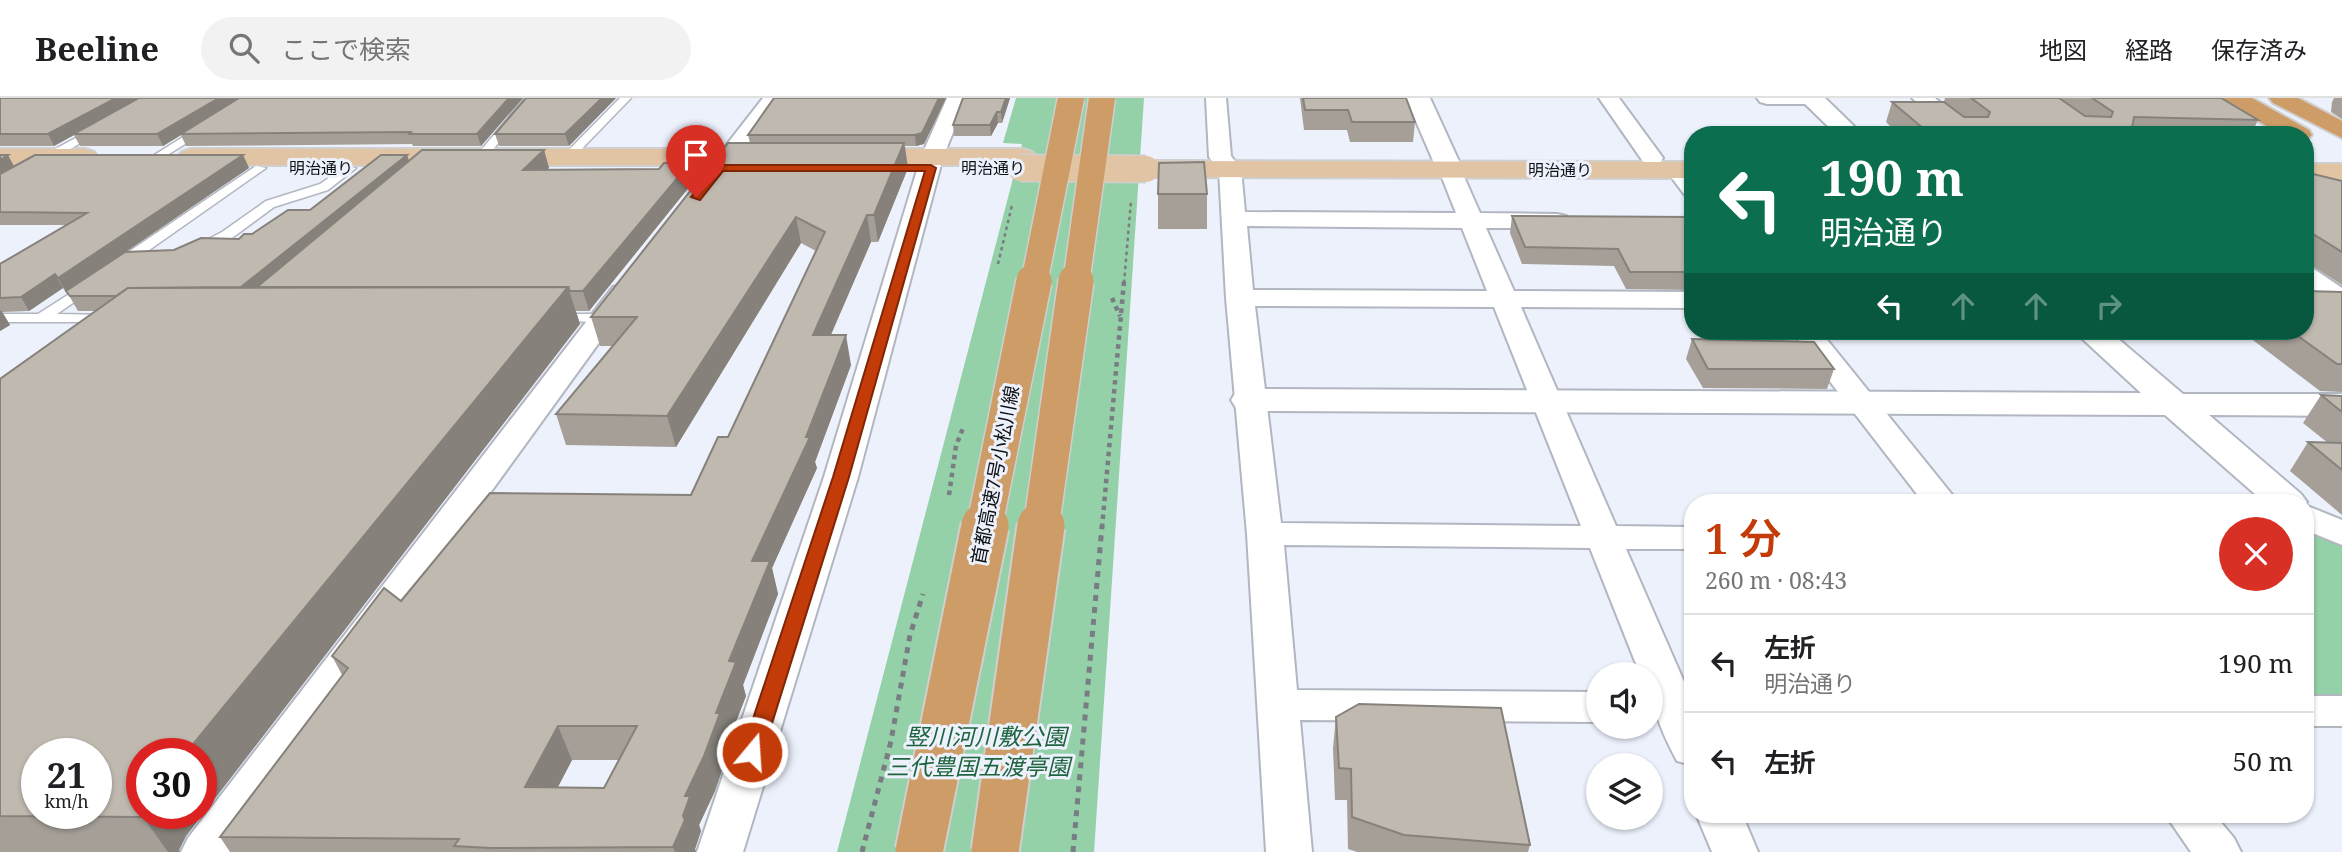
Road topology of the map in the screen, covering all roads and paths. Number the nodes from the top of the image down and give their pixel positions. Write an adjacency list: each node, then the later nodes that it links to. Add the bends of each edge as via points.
1 (531, 98): 23 (lane)
2 (626, 98): 24 (lane)
3 (773, 98): 39 (street)
4 (957, 98): 32 (street)
5 (1072, 98): 93 (highway, 首都高速7号小松川線, bridge)
6 (1102, 98): 94 (highway, bridge)
7 (1216, 98): 33 (street)
8 (1418, 98): 34 (street)
9 (1609, 98): 25 (street)
10 (1767, 98): 11 (street)
11 (1811, 98): 17 (street)
12 (1922, 98): 18 (street)
13 (2235, 98): 19 (highway)
14 (2281, 98): 20 (highway)
15 (109, 124): 29 (lane)
16 (211, 124): 28 (lane)
17 (1841, 126)
18 (1958, 126)
19 (2284, 126)
20 (2342, 131)
21 (2314, 143): 26 (highway)
22 (0, 157): 29 (main road, 明治通り)
23 (481, 157): 24 (main road, 明治通り); 28 (main road, 明治通り)
24 (568, 157): 39 (main road, 明治通り)
25 (1652, 158): 34 (main road, 明治通り); 38 (main road, 明治通り)
26 (2342, 159): 27 (main road)
27 (2314, 160)
28 (128, 161): 29 (main road, 明治通り); 36 (main road, 明治通り)
29 (40, 162): 35 (main road, 明治通り); 44 (lane)
30 (791, 163): 39 (main road, 明治通り)
31 (824, 163): 32 (main road, 明治通り)
32 (932, 163): 40 (main road, 明治通り, bridge, via 1021,163); 91 (street, via 841,477)
33 (1225, 163): 34 (main road, 明治通り); 40 (main road, 明治通り); 46 (street)
34 (1448, 164): 41 (main road, 明治通り); 47 (street)
35 (0, 168)
36 (260, 168): 37 (main road, 明治通り); 50 (lane)
37 (350, 168): 39 (main road, 明治通り); 49 (lane, via 324,187 270,204 227,235)
38 (1684, 170)
39 (717, 171)
40 (1142, 172): 95 (path)
41 (1684, 172)
42 (2314, 172): 43 (main road)
43 (2342, 172)
44 (0, 184)
45 (1013, 203): 53 (path)
46 (1233, 219): 47 (street); 55 (street)
47 (1472, 221): 48 (street); 56 (street)
48 (1582, 222)
49 (186, 253)
50 (128, 258): 51 (lane); 61 (lane)
51 (152, 258)
52 (645, 264): 63 (street)
53 (998, 268)
54 (2314, 281): 58 (street)
55 (1240, 298): 56 (street); 67 (street)
56 (1505, 299): 57 (street); 68 (street)
57 (1684, 300)
58 (2342, 301): 59 (street)
59 (2314, 303)
60 (0, 318): 61 (lane)
61 (42, 318): 64 (lane)
62 (546, 318): 63 (lane)
63 (602, 318): 90 (street)
64 (129, 319)
65 (1812, 340): 69 (street)
66 (2100, 340): 70 (street)
67 (1249, 400): 68 (street); 77 (street)
68 (1547, 402): 69 (street); 79 (street)
69 (1862, 403): 70 (street); 73 (street)
70 (2175, 405): 71 (street); 74 (street)
71 (2342, 405)
72 (966, 420): 75 (path, via 956,446)
73 (1935, 494)
74 (2278, 494)
75 (949, 496)
76 (2314, 520): 78 (street)
77 (1265, 534): 79 (street); 82 (street)
78 (2342, 534)
79 (1604, 537): 80 (street); 84 (street)
80 (1684, 538)
81 (927, 583): 92 (path)
82 (1276, 705): 83 (street); 96 (street)
83 (1586, 707)
84 (1673, 708): 87 (street)
85 (2314, 711): 86 (street)
86 (2342, 711)
87 (1684, 732)
88 (1723, 823): 97 (street)
89 (2195, 823): 98 (street)
90 (204, 852)
91 (720, 852)
92 (862, 852)
93 (919, 852)
94 (995, 852)
95 (1073, 852)
96 (1289, 852)
97 (1735, 852)
98 (2218, 852)

